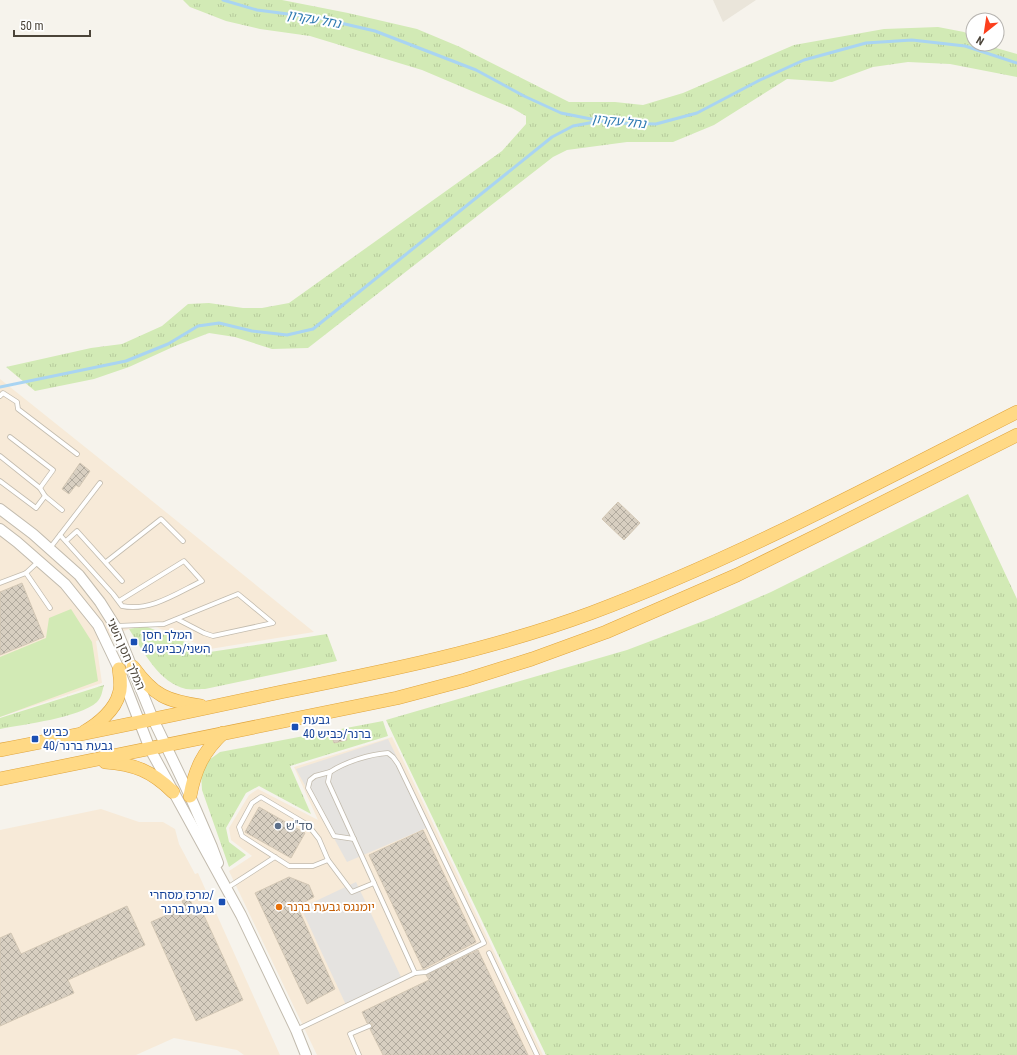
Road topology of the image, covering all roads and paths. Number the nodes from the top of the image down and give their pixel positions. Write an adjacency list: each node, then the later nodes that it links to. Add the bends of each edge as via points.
1 (0, 396): 5 (lane, via 3,393 17,402 18,409)
2 (1017, 412): 29 (highway, via 757,543 675,580 590,613 516,638 439,658)
3 (1017, 435): 32 (highway, via 766,562 606,632 524,661 411,695)
4 (10, 437): 9 (lane, via 53,470)
5 (77, 454)
6 (0, 456): 9 (lane)
7 (0, 481): 10 (lane, via 36,508)
8 (100, 483): 14 (lane)
9 (40, 488): 10 (lane)
10 (45, 496): 12 (lane)
11 (0, 509): 17 (street, המלך חסן השני)
12 (62, 510)
13 (0, 529): 18 (street, המלך חסן השני)
14 (60, 535): 15 (lane); 17 (lane)
15 (66, 541): 19 (lane, via 77,530); 23 (lane)
16 (183, 541): 19 (lane, via 161,519)
17 (50, 549): 26 (street, המלך חסן השני, via 79,575)
18 (40, 561): 20 (lane); 28 (street, המלך חסן השני, via 65,584 98,625)
19 (106, 562): 21 (lane)
20 (26, 573): 22 (lane); 24 (lane)
21 (122, 582)
22 (0, 583)
23 (119, 601): 23 (lane, via 122,606 133,608 153,604 202,581 184,561)
24 (50, 608)
25 (177, 619): 25 (lane, via 213,636 273,623 238,594); 26 (lane, via 158,625)
26 (115, 626): 27 (street, המלך חסן השני)
27 (133, 667): 29 (highway, via 150,687 168,699 202,706); 30 (street, המלך חסן השני)
28 (119, 669): 31 (street, המלך חסן השני); 33 (highway, via 120,687 115,704 94,725)
29 (217, 706): 30 (highway)
30 (153, 719): 31 (highway); 34 (street, המלך חסן השני)
31 (140, 723): 33 (highway); 35 (street, המלך חסן השני)
32 (223, 733): 34 (highway); 41 (highway, via 200,762)
33 (78, 735): 36 (highway)
34 (165, 745): 35 (highway); 41 (street, המלך חסן השני)
35 (150, 749): 37 (highway); 40 (street, המלך חסן השני)
36 (0, 750)
37 (85, 762): 39 (highway); 40 (highway, via 114,762 140,769 159,778)
38 (330, 772): 42 (lane, via 328,782); 42 (lane, via 315,776 310,780 308,788 334,836); 48 (lane, via 339,766 378,754 393,757 484,943 426,972)
39 (0, 779)
40 (173, 792): 46 (street, המלך חסן השני)
41 (190, 796): 46 (street, המלך חסן השני)
42 (354, 839): 45 (lane)
43 (275, 857): 44 (lane, via 289,866 313,866); 44 (lane, via 242,836 239,827 252,803 261,797 308,825 319,839); 46 (lane)
44 (328, 860): 45 (lane, via 352,892)
45 (374, 883): 48 (lane)
46 (227, 888): 50 (street)
47 (488, 953): 53 (lane)
48 (415, 973): 50 (lane)
49 (369, 1026): 52 (lane, via 350,1034)
50 (296, 1030): 51 (street)
51 (306, 1055)
52 (359, 1055)
53 (536, 1055)

